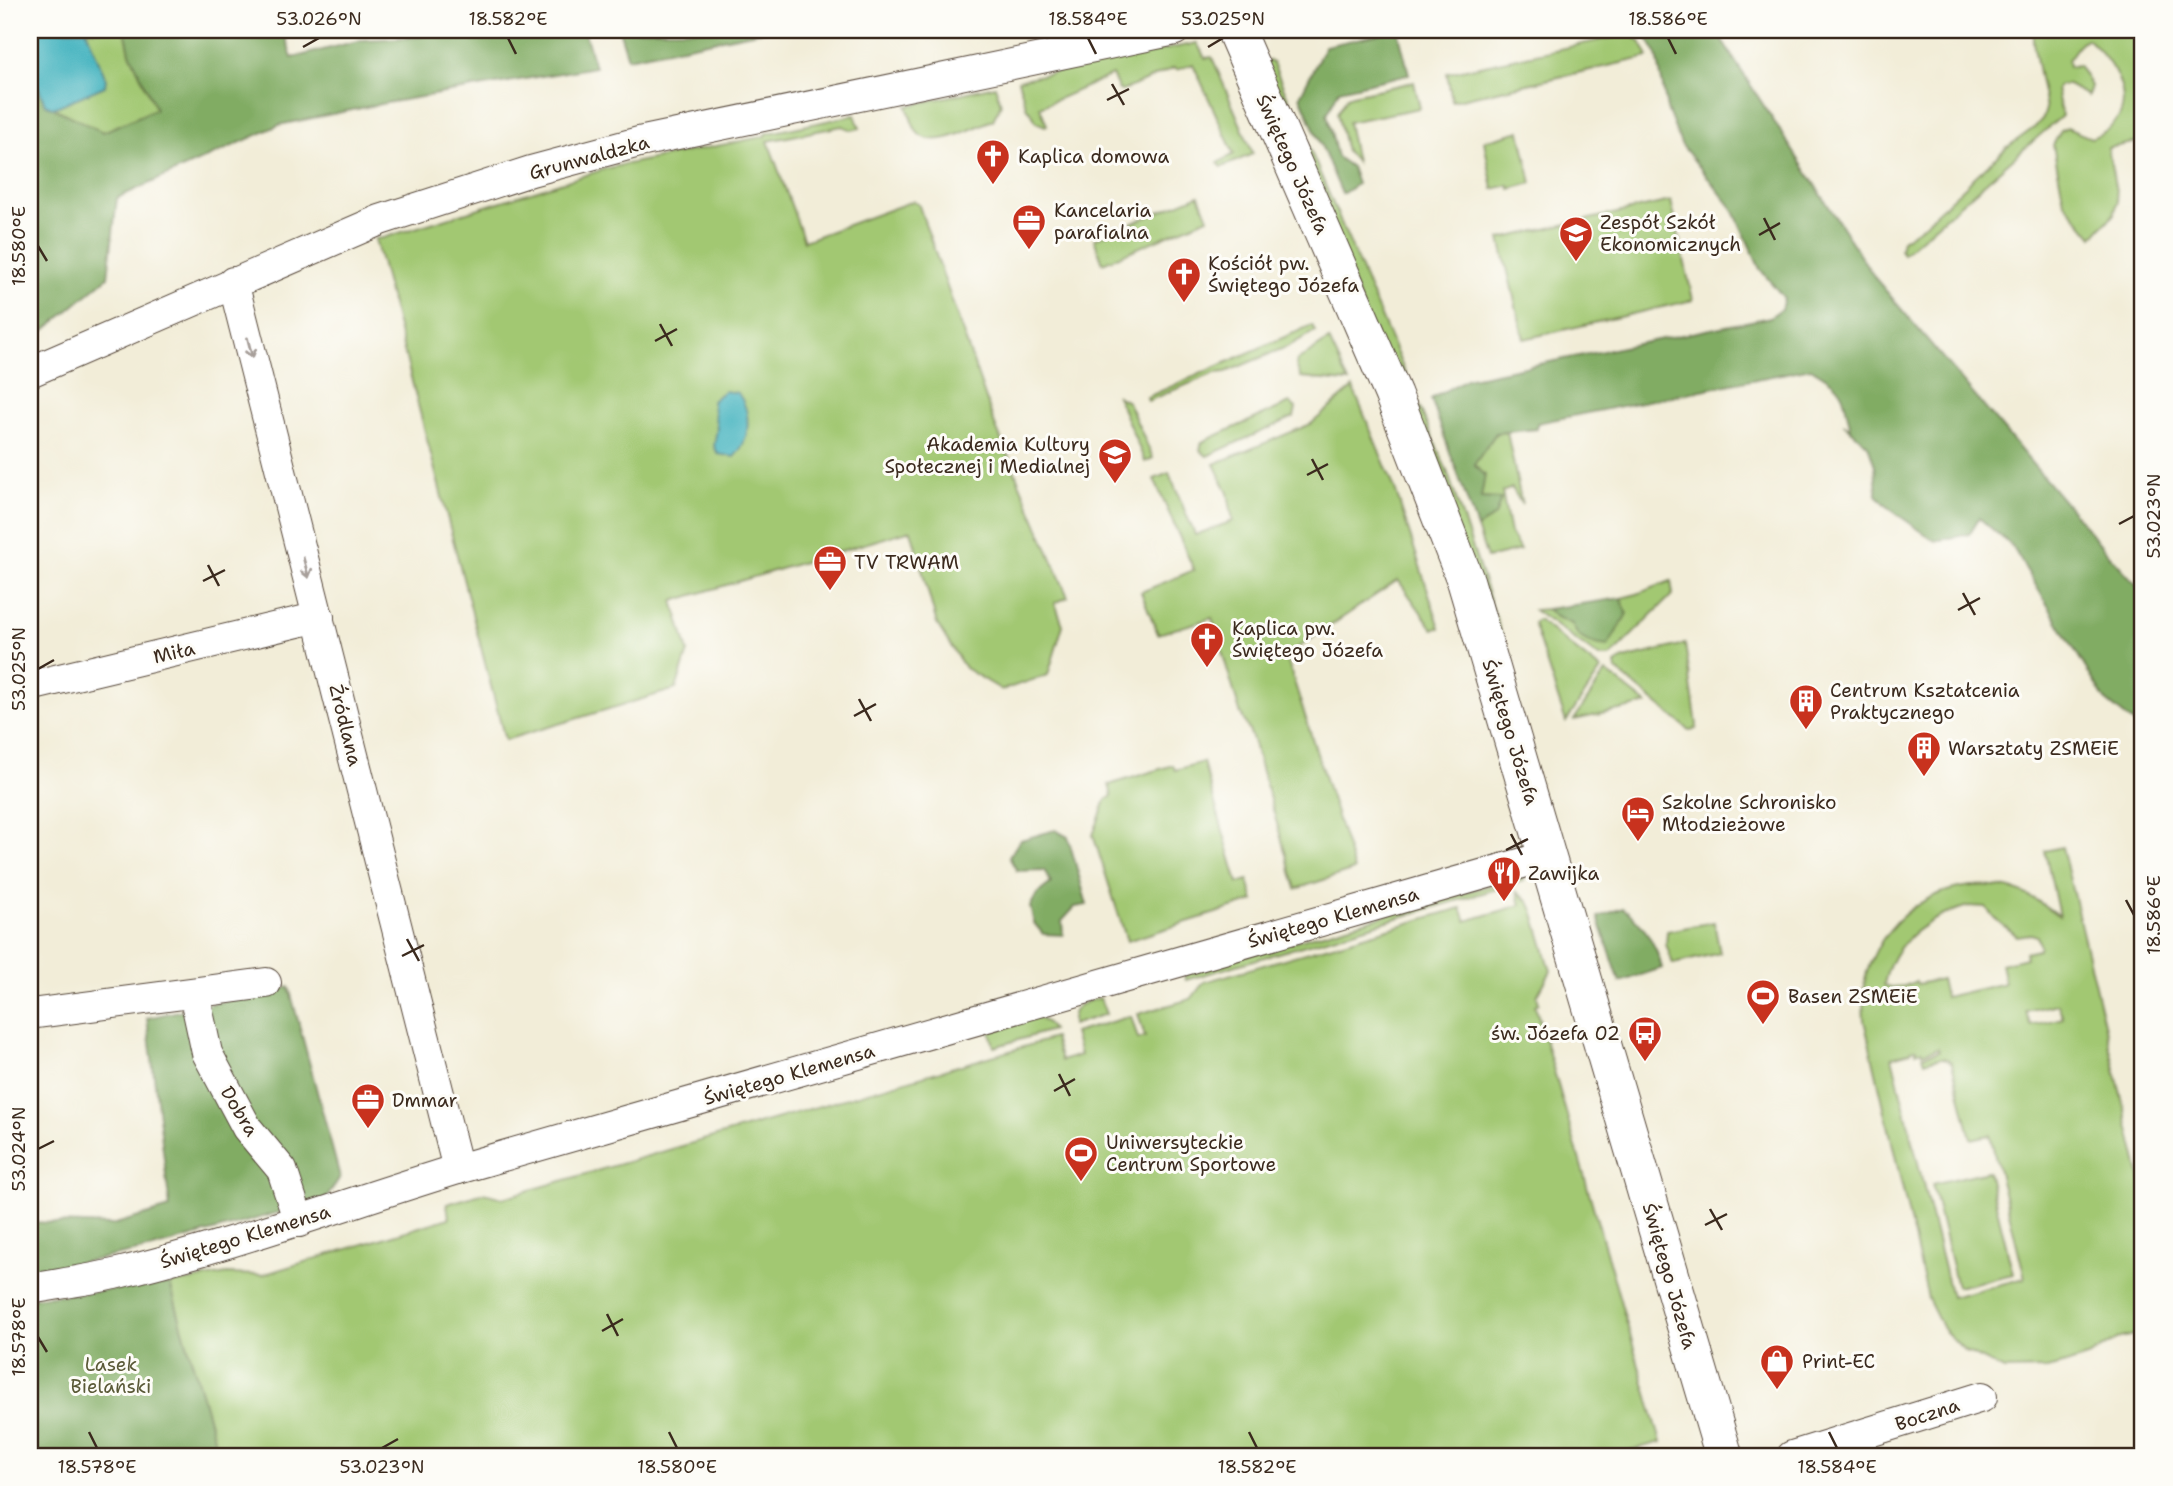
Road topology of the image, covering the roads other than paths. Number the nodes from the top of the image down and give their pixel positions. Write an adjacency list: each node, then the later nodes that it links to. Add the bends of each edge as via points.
1 (1175, 30): 3 (street, Grunwaldzka, via 626,146 531,171 380,220)
2 (1236, 30): 7 (street, Świętego Józefa, via 1394,394 1448,533)
3 (233, 282): 4 (street, Grunwaldzka); 5 (street, Źródlana, one-way to 5)
4 (30, 372)
5 (319, 617): 6 (street, Miła); 11 (street, Źródlana)
6 (30, 686)
7 (1547, 856): 11 (street, Świętego Klemensa); 15 (street, Świętego Józefa)
8 (266, 983): 9 (street)
9 (194, 993): 10 (street); 12 (street, Dobra, via 208,1053 247,1128 282,1170)
10 (30, 1014)
11 (458, 1169): 12 (street, Świętego Klemensa)
12 (299, 1222): 13 (street, Świętego Klemensa, via 111,1275)
13 (30, 1289)
14 (1982, 1397): 16 (street, Boczna)
15 (1724, 1456)
16 (1792, 1456)

